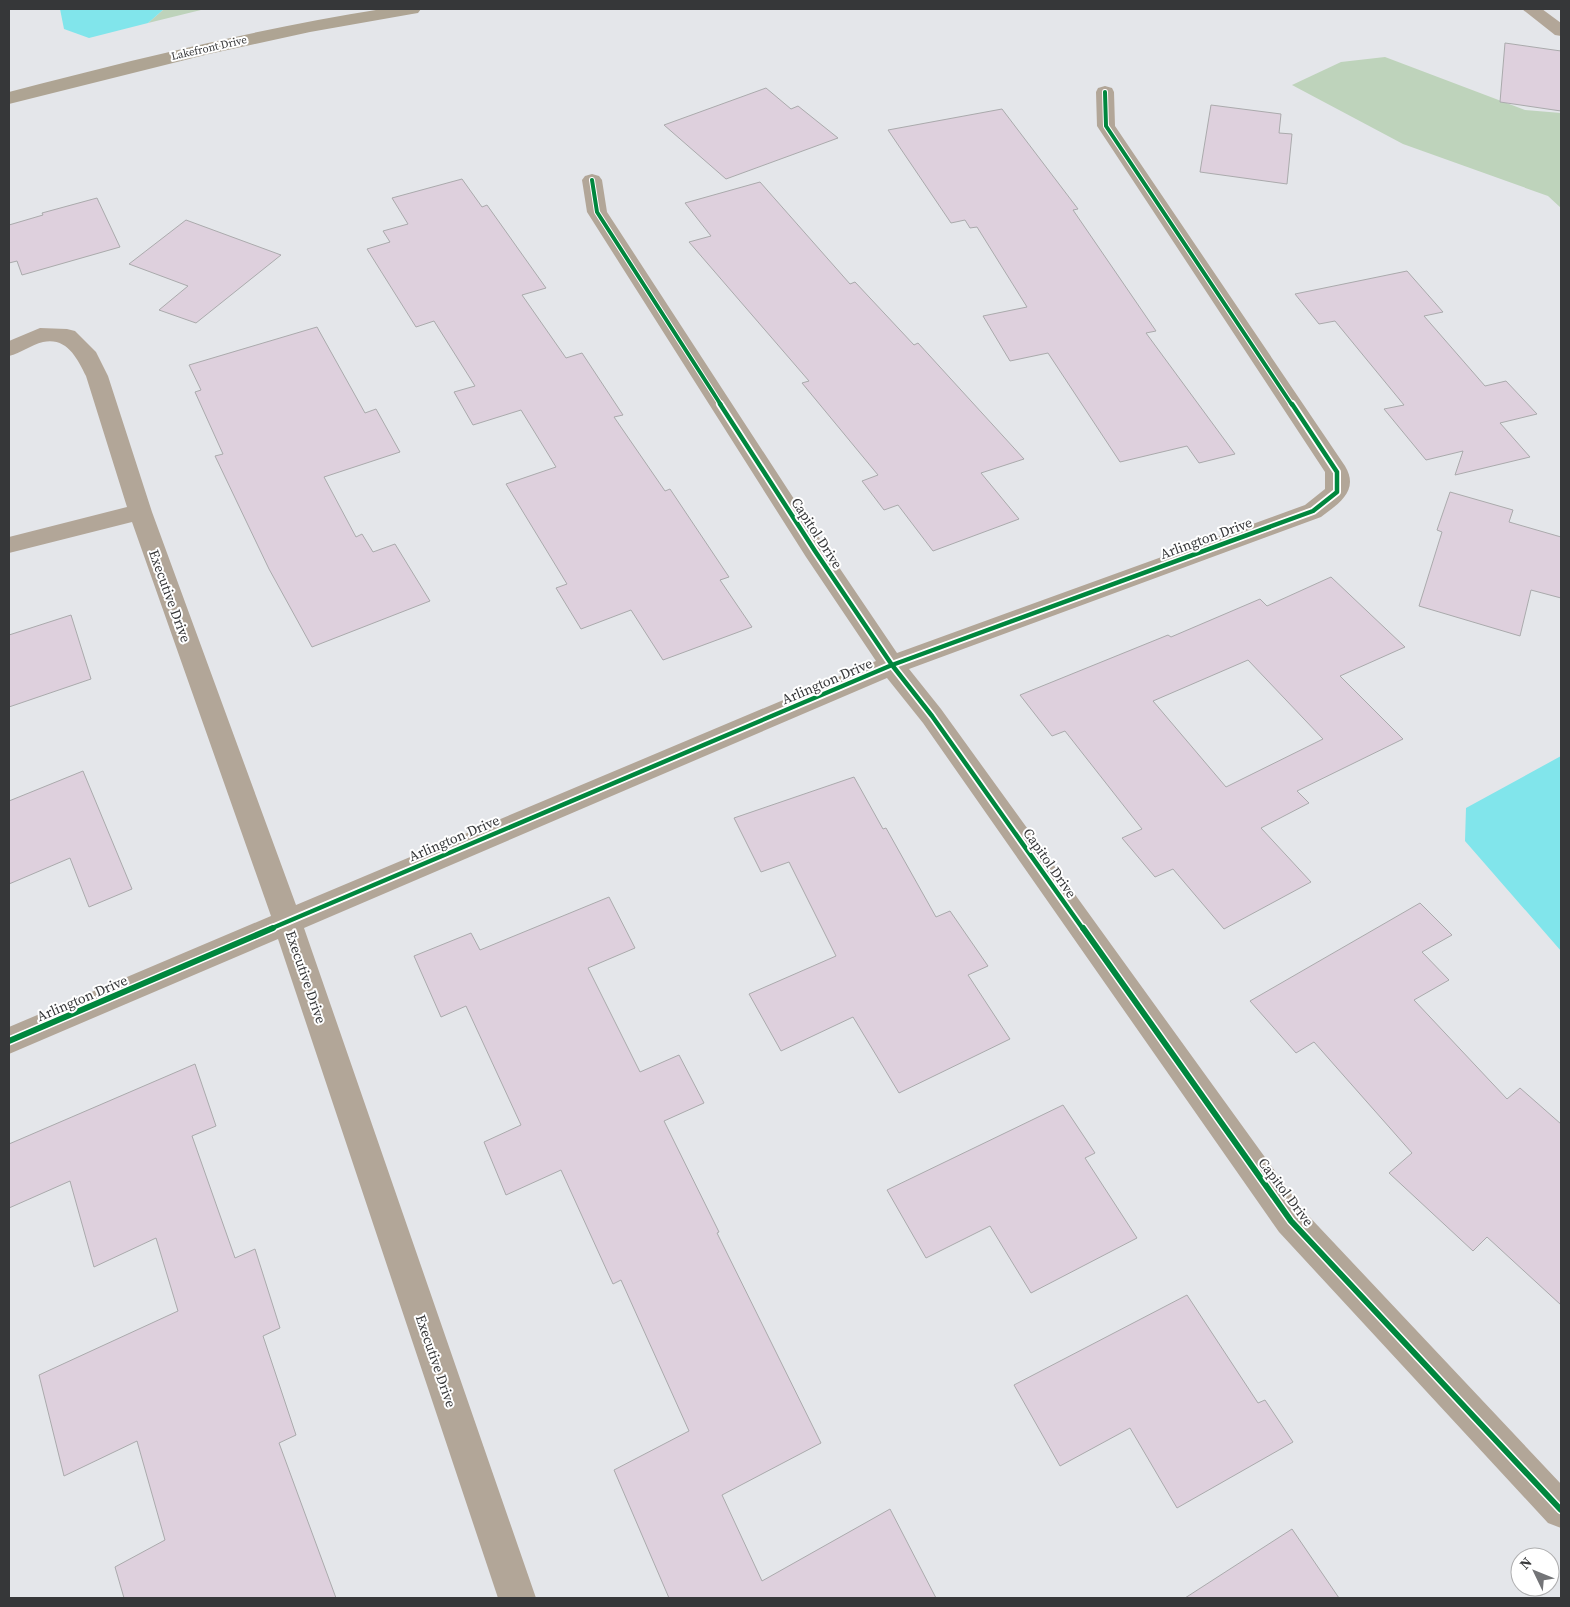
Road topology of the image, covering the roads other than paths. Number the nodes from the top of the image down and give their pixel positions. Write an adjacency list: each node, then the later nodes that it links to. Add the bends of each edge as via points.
1 (412, 9): 5 (street, Lakefront Drive, via 215,46)
2 (1531, 9): 3 (street)
3 (1561, 31)
4 (1105, 92): 10 (street, Arlington Drive, via 1106,126 1337,472 1337,492 1313,511)
5 (9, 98)
6 (592, 180): 10 (street, Capitol Drive, via 597,212)
7 (10, 348): 8 (street, Executive Drive, via 40,335 67,336 85,352 97,376)
8 (140, 512): 9 (street); 11 (street, Executive Drive)
9 (9, 545)
10 (892, 665): 11 (street, Arlington Drive); 13 (street, Capitol Drive, via 932,716 1291,1221)
11 (286, 921): 12 (street, Arlington Drive); 14 (street, Executive Drive)
12 (9, 1041)
13 (1561, 1510)
14 (517, 1598)

